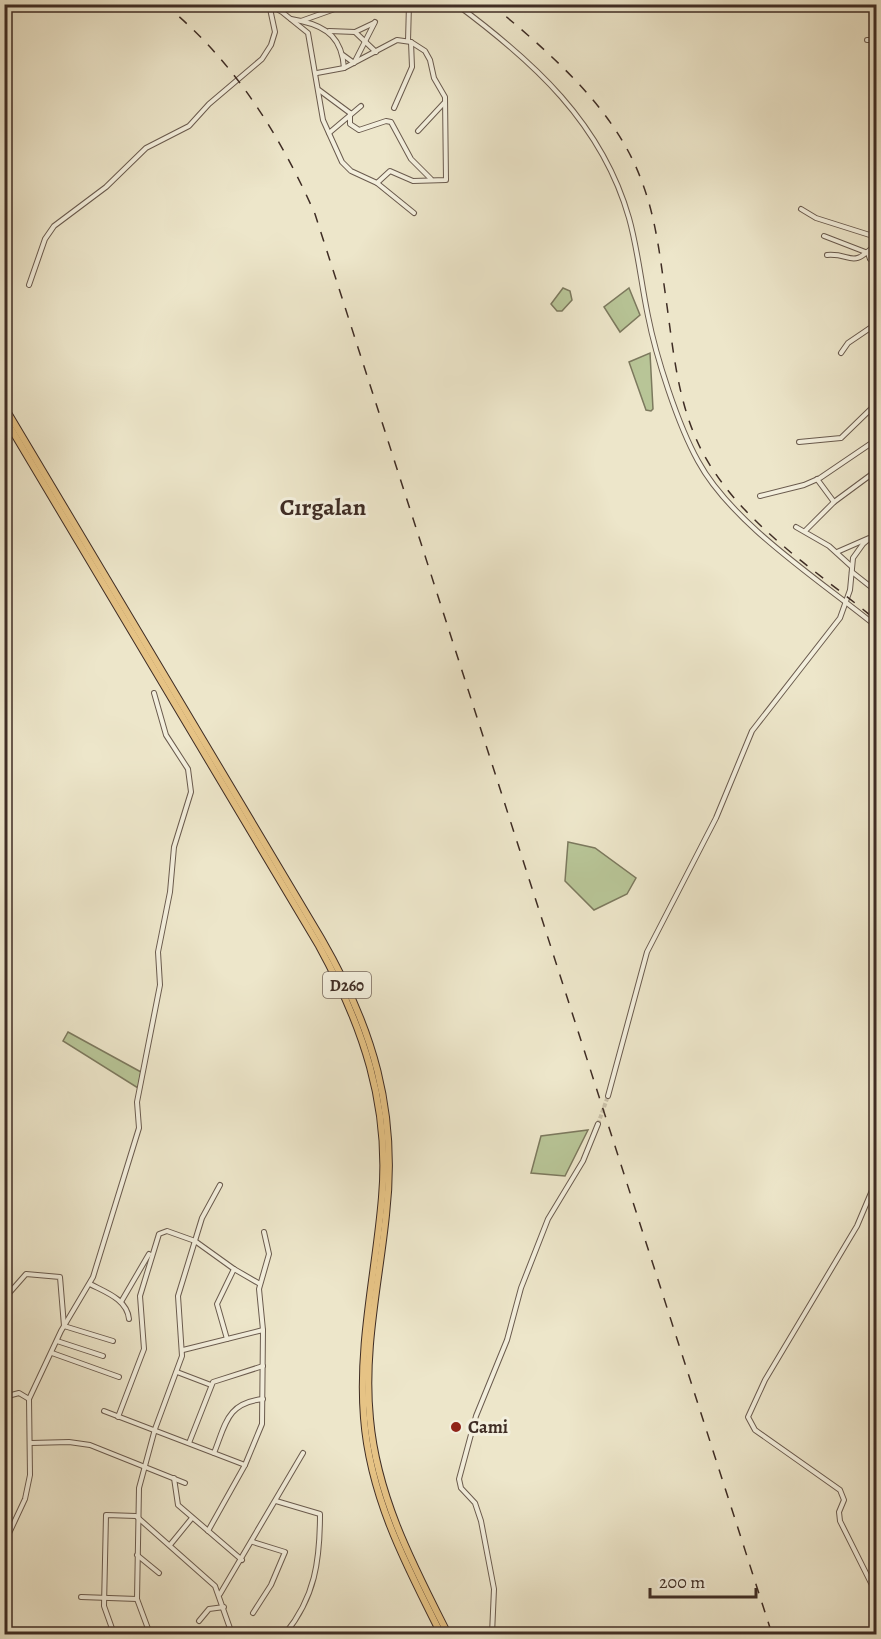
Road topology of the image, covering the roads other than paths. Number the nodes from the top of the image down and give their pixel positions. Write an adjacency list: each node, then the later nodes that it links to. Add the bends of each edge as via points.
1 (409, 4): 11 (street)
2 (456, 4): 54 (street, via 506,41 553,85 611,171 631,227 655,345 698,462 748,523)
3 (269, 5): 5 (street); 35 (street, via 275,32 262,59 189,126 151,145 99,193 54,226 45,239)
4 (380, 8): 6 (street, via 343,6)
5 (291, 19): 6 (street); 17 (street, via 308,33)
6 (301, 21): 7 (street)
7 (327, 30): 8 (street); 14 (street)
8 (356, 32): 12 (street); 12 (street, via 375,22)
9 (867, 40): 10 (street)
10 (876, 40)
11 (410, 41): 13 (street, via 394,41); 19 (street, via 428,55); 21 (street, via 412,68)
12 (366, 44): 13 (street); 15 (street)
13 (376, 52): 15 (street)
14 (342, 55): 15 (street); 16 (street)
15 (354, 63): 16 (street)
16 (344, 68): 17 (street)
17 (317, 73): 18 (street)
18 (319, 90): 22 (street); 24 (street)
19 (445, 102): 23 (street); 25 (street, via 446,180)
20 (361, 106): 22 (street)
21 (394, 108)
22 (350, 113): 24 (street); 25 (street, via 350,124 359,130 391,122 411,159)
23 (418, 131)
24 (329, 133): 26 (street, via 346,167)
25 (431, 180): 26 (street, via 413,181 390,171)
26 (376, 183): 28 (street)
27 (801, 209): 30 (street, via 813,217)
28 (414, 213)
29 (825, 236): 32 (street)
30 (876, 237)
31 (876, 244): 32 (street)
32 (868, 253): 33 (street, via 852,260); 34 (street)
33 (827, 255)
34 (876, 262)
35 (29, 285)
36 (876, 324): 37 (street)
37 (841, 352)
38 (876, 404): 42 (street, via 841,438)
39 (4, 406): 119 (highway, D260, via 321,938 367,1031 384,1091 389,1152 388,1200 368,1369 371,1431 393,1518)
40 (4, 417): 118 (highway, D260, via 319,946 362,1036 377,1089 384,1154 364,1350 365,1432 373,1476 388,1522)
41 (876, 440): 44 (street)
42 (799, 442)
43 (875, 474): 46 (street)
44 (817, 479): 45 (street); 46 (street)
45 (760, 496)
46 (834, 502): 48 (street)
47 (796, 527): 48 (street)
48 (805, 531): 51 (street)
49 (876, 533): 50 (street)
50 (870, 537): 51 (street); 52 (street, via 856,553)
51 (837, 552): 52 (street)
52 (851, 569): 53 (street); 54 (street)
53 (875, 588)
54 (844, 602): 55 (street); 57 (street, via 840,618 765,712 745,745 716,818 645,957)
55 (876, 626)
56 (154, 693): 65 (street, via 166,735 188,769 190,796 174,847 158,952 160,985 137,1102 138,1133)
57 (608, 1096)
58 (598, 1124): 120 (street, via 583,1161 548,1219 461,1466 460,1486 477,1508 494,1582)
59 (876, 1181): 106 (street, via 857,1226 765,1380 748,1417 753,1429 840,1490 844,1500 840,1521)
60 (220, 1185): 62 (street, via 204,1212)
61 (264, 1232): 66 (street, via 269,1257)
62 (195, 1240): 63 (street, via 164,1231 158,1235); 64 (street); 75 (street, via 178,1296)
63 (152, 1252): 68 (street); 86 (street, via 139,1300 144,1349)
64 (234, 1269): 66 (street); 72 (street, via 218,1304)
65 (90, 1284): 68 (street); 70 (street)
66 (260, 1284): 71 (street)
67 (4, 1299): 70 (street, via 26,1274 60,1277)
68 (120, 1302): 69 (street)
69 (129, 1319)
70 (64, 1327): 73 (street); 74 (street)
71 (263, 1330): 72 (street); 78 (street)
72 (227, 1339): 75 (street)
73 (57, 1341): 76 (street); 77 (street)
74 (113, 1341)
75 (183, 1350): 79 (street)
76 (52, 1353): 80 (street); 84 (street)
77 (103, 1356)
78 (263, 1366): 81 (street, via 219,1377); 83 (street)
79 (177, 1372): 81 (street); 87 (street)
80 (119, 1377)
81 (211, 1385): 89 (street)
82 (4, 1397): 84 (street, via 19,1393)
83 (263, 1398): 90 (street, via 244,1401 234,1409); 93 (street, via 261,1429)
84 (29, 1399): 88 (street)
85 (104, 1411): 86 (street)
86 (118, 1417): 87 (street)
87 (155, 1428): 89 (street); 92 (street)
88 (31, 1443): 92 (street, via 83,1443); 101 (street, via 27,1491)
89 (189, 1443): 90 (street)
90 (214, 1453): 93 (street)
91 (303, 1453): 96 (street)
92 (142, 1466): 94 (street); 97 (street)
93 (245, 1466): 99 (street)
94 (174, 1478): 95 (street); 98 (street, via 177,1502)
95 (185, 1483)
96 (276, 1501): 100 (street); 117 (street, via 320,1514 320,1550 310,1594)
97 (136, 1516): 102 (street); 103 (street); 109 (street, via 106,1515)
98 (192, 1518): 99 (street); 102 (street)
99 (208, 1531): 104 (street)
100 (253, 1542): 104 (street); 112 (street, via 285,1552)
101 (4, 1544)
102 (170, 1545): 107 (street, via 212,1582)
103 (137, 1555): 105 (street); 110 (street)
104 (242, 1560): 107 (street)
105 (159, 1572)
106 (876, 1593)
107 (220, 1595): 111 (street)
108 (81, 1597): 109 (street)
109 (104, 1598): 110 (street); 114 (street)
110 (137, 1599): 115 (street)
111 (224, 1607): 113 (street, via 211,1608); 116 (street)
112 (253, 1613)
113 (199, 1621)
114 (114, 1635)
115 (150, 1635)
116 (232, 1635)
117 (285, 1635)
118 (441, 1635)
119 (448, 1635)
120 (492, 1635)

